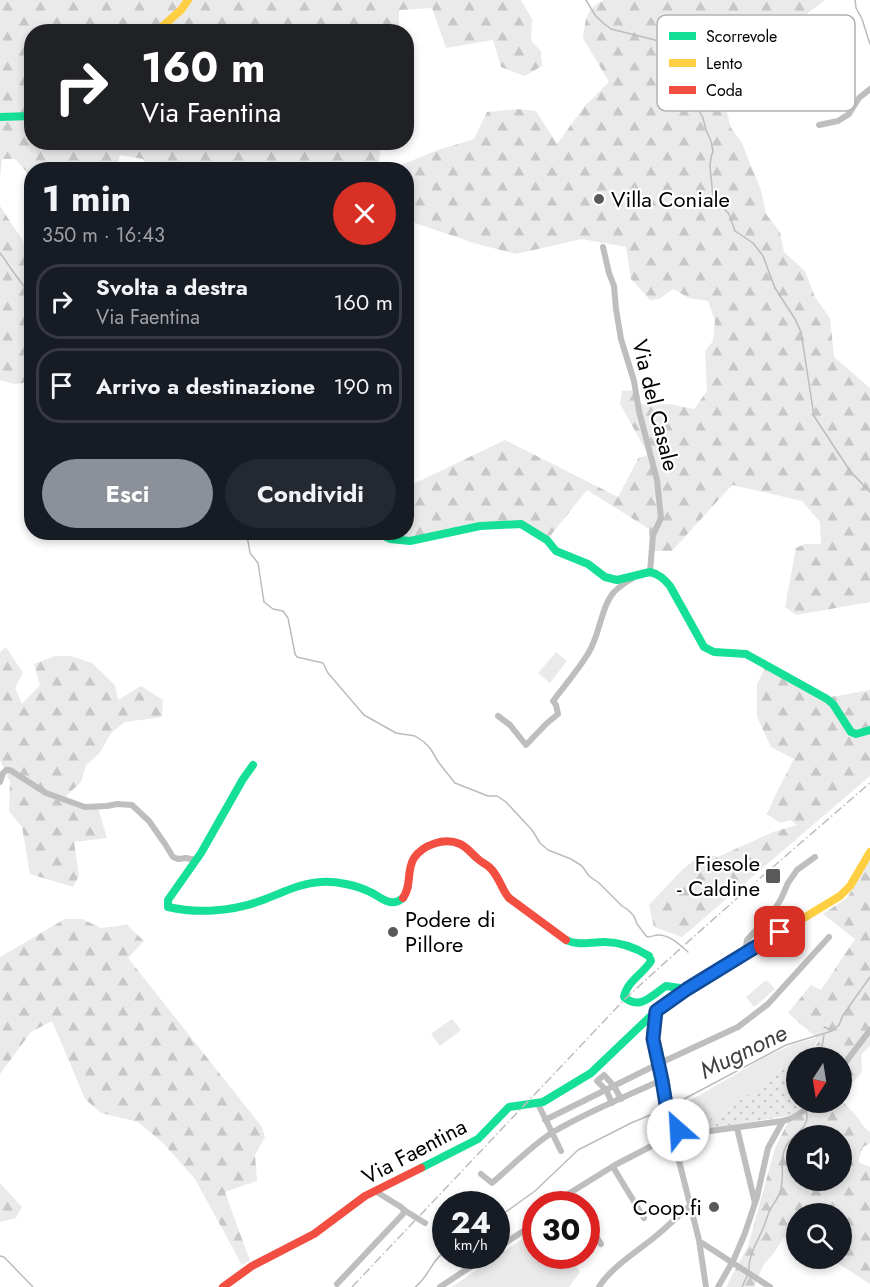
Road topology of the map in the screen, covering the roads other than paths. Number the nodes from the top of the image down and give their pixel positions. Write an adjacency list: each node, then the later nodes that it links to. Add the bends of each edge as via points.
1 (188, 0): 2 (street)
2 (165, 24)
3 (870, 89): 4 (street)
4 (855, 104)
5 (851, 111): 8 (street, via 838,122)
6 (24, 116): 7 (street)
7 (0, 117)
8 (819, 125)
9 (603, 247): 11 (street, Via del Casale, via 614,286 621,339 657,480 661,518 653,535)
10 (400, 540): 12 (street, via 480,526 521,524 556,550 588,564 605,577)
11 (650, 572): 12 (street); 14 (street, via 664,578 670,586 708,651 746,654 827,699 851,732)
12 (636, 576): 13 (street, via 613,593 589,653 553,701 558,714 526,745)
13 (498, 717)
14 (870, 730)
15 (253, 765): 19 (street)
16 (0, 782): 19 (street, via 3,773 10,770 46,793 85,807 132,805 172,857)
17 (870, 852): 21 (street, Via Faentina, via 840,896)
18 (815, 857): 21 (street, via 792,876 778,904 747,940)
19 (196, 860): 22 (street, via 168,900 170,909 240,907 300,885 321,882 365,890 396,902 407,892 408,872 422,850 441,842 454,842 468,848 495,873 507,896 565,939 579,944 612,943 649,956 650,964 624,993 630,1004 639,1003 666,986)
20 (829, 937): 26 (street, via 753,1016 738,1027)
21 (745, 953): 22 (street, Via Faentina)
22 (687, 989): 23 (street, Via Faentina)
23 (656, 1011): 26 (street, via 653,1039); 32 (street, Via Faentina, via 596,1070)
24 (870, 1030): 25 (street)
25 (852, 1054)
26 (658, 1064): 27 (street); 28 (street)
27 (662, 1080): 30 (street); 37 (street)
28 (614, 1086): 29 (street); 29 (street, via 604,1075 597,1081); 30 (street)
29 (606, 1090): 31 (street); 34 (street)
30 (621, 1099): 31 (street)
31 (612, 1103): 38 (street)
32 (537, 1104): 34 (street); 45 (street, Via Faentina, via 509,1107 478,1139)
33 (801, 1113): 35 (street)
34 (545, 1120): 38 (street)
35 (783, 1121): 36 (street); 47 (street, via 768,1148)
36 (737, 1128): 39 (street); 47 (street)
37 (670, 1129): 39 (street); 40 (street)
38 (552, 1133): 42 (street); 44 (street, via 492,1183)
39 (681, 1135): 41 (street, via 681,1141)
40 (665, 1139): 41 (street); 43 (street)
41 (675, 1145): 48 (street)
42 (561, 1151)
43 (613, 1167): 46 (street); 50 (street)
44 (481, 1174)
45 (375, 1191): 49 (street); 56 (street, Via Faentina, via 314,1234 252,1266)
46 (574, 1191)
47 (755, 1204): 53 (street)
48 (691, 1205): 52 (street); 58 (street)
49 (404, 1210): 51 (street); 55 (street)
50 (644, 1218)
51 (425, 1223)
52 (700, 1243): 53 (street); 59 (street)
53 (733, 1262): 60 (street); 61 (street)
54 (467, 1269): 57 (street)
55 (337, 1284)
56 (223, 1287)
57 (440, 1287)
58 (599, 1287)
59 (706, 1287)
60 (718, 1287)
61 (770, 1287)

